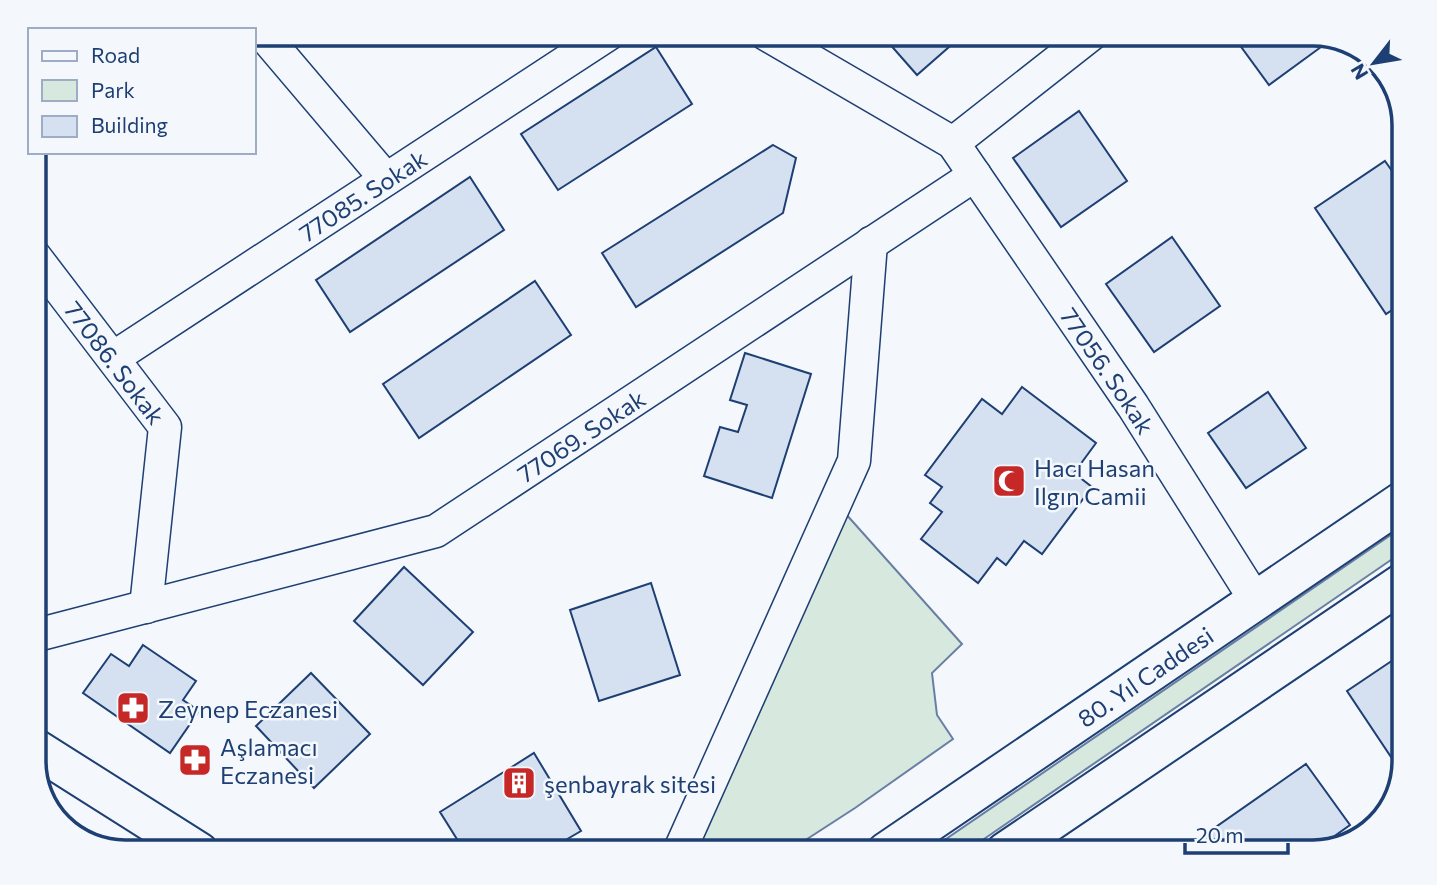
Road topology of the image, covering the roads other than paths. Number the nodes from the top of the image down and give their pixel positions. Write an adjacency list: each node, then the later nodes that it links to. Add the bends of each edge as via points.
1 (272, 45): 7 (street)
2 (592, 45): 7 (street, 77085. Sokak)
3 (785, 45): 5 (street)
4 (1078, 45): 5 (street)
5 (953, 143): 6 (street, 77056. Sokak)
6 (975, 174): 8 (street, 77069. Sokak); 13 (street, 77056. Sokak, via 1133,406)
7 (386, 179): 10 (street, 77085. Sokak)
8 (871, 243): 14 (street, 77069. Sokak, via 436,531); 18 (street, via 854,461)
9 (46, 271): 10 (street, 77086. Sokak)
10 (113, 358): 14 (street, 77086. Sokak, via 165,427)
11 (1392, 508): 13 (main road, 80. Yıl Caddesi)
12 (1392, 590): 20 (main road)
13 (1256, 601): 19 (main road, 80. Yıl Caddesi)
14 (146, 607): 15 (street, 77069. Sokak)
15 (46, 633)
16 (46, 755): 17 (main road)
17 (180, 840)
18 (684, 840)
19 (904, 840)
20 (1023, 840)

